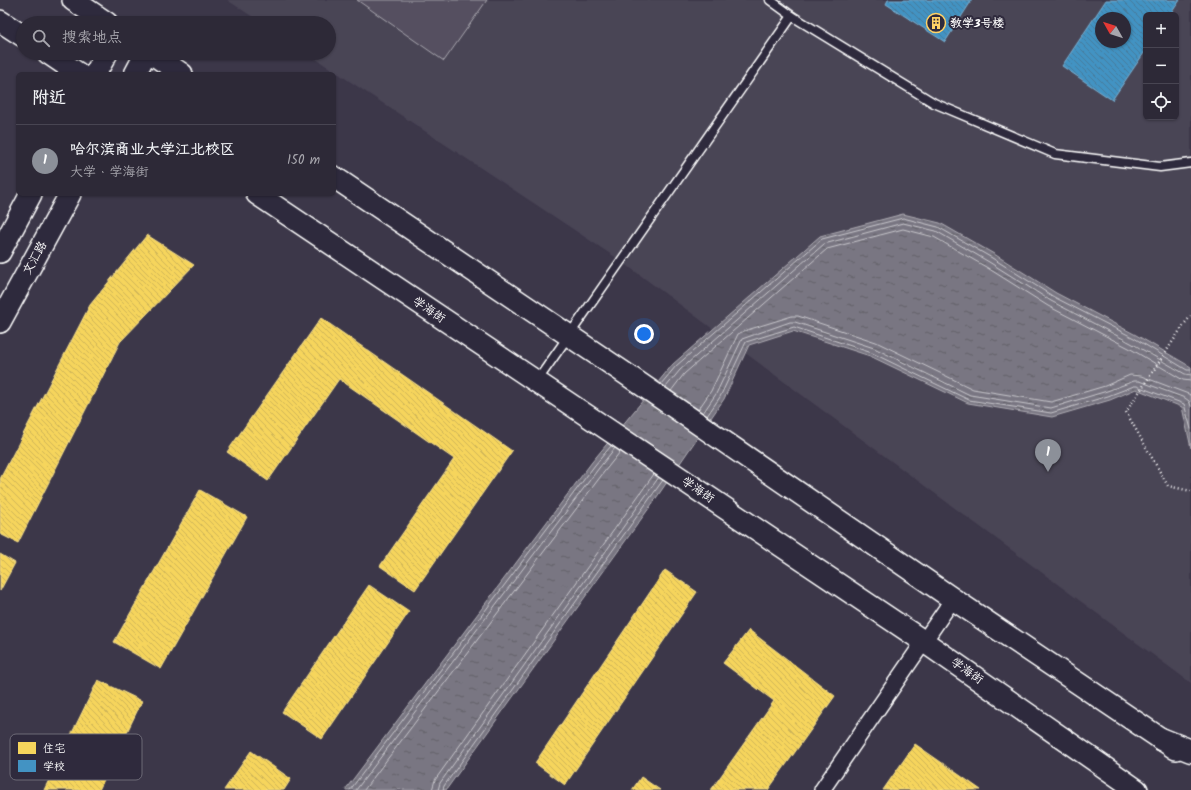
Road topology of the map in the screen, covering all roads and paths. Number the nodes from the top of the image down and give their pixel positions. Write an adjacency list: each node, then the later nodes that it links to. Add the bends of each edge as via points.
1 (73, 0): 3 (main road)
2 (770, 0): 4 (lane)
3 (97, 16)
4 (792, 16): 15 (lane, via 934,103 1055,154 1160,167); 23 (lane)
5 (0, 21): 6 (main road)
6 (16, 31)
7 (58, 60): 11 (main road)
8 (103, 60): 12 (main road)
9 (142, 60): 13 (main road)
10 (161, 60): 14 (main road)
11 (76, 72)
12 (96, 72)
13 (136, 72)
14 (179, 72)
15 (1191, 163)
16 (336, 178): 23 (main road)
17 (30, 196): 20 (main road)
18 (69, 196): 22 (main road, 文汇路)
19 (260, 196): 24 (main road, 学海街)
20 (0, 252)
21 (1191, 316): 25 (path, via 1126,412 1168,486)
22 (0, 322)
23 (568, 336): 24 (lane); 26 (main road)
24 (537, 382): 27 (main road, 学海街)
25 (1191, 491)
26 (953, 599): 27 (street); 28 (main road)
27 (924, 641): 31 (street); 32 (main road, 学海街)
28 (1161, 739): 29 (highway); 30 (main road)
29 (1191, 751)
30 (1191, 759)
31 (822, 790)
32 (1137, 790)

